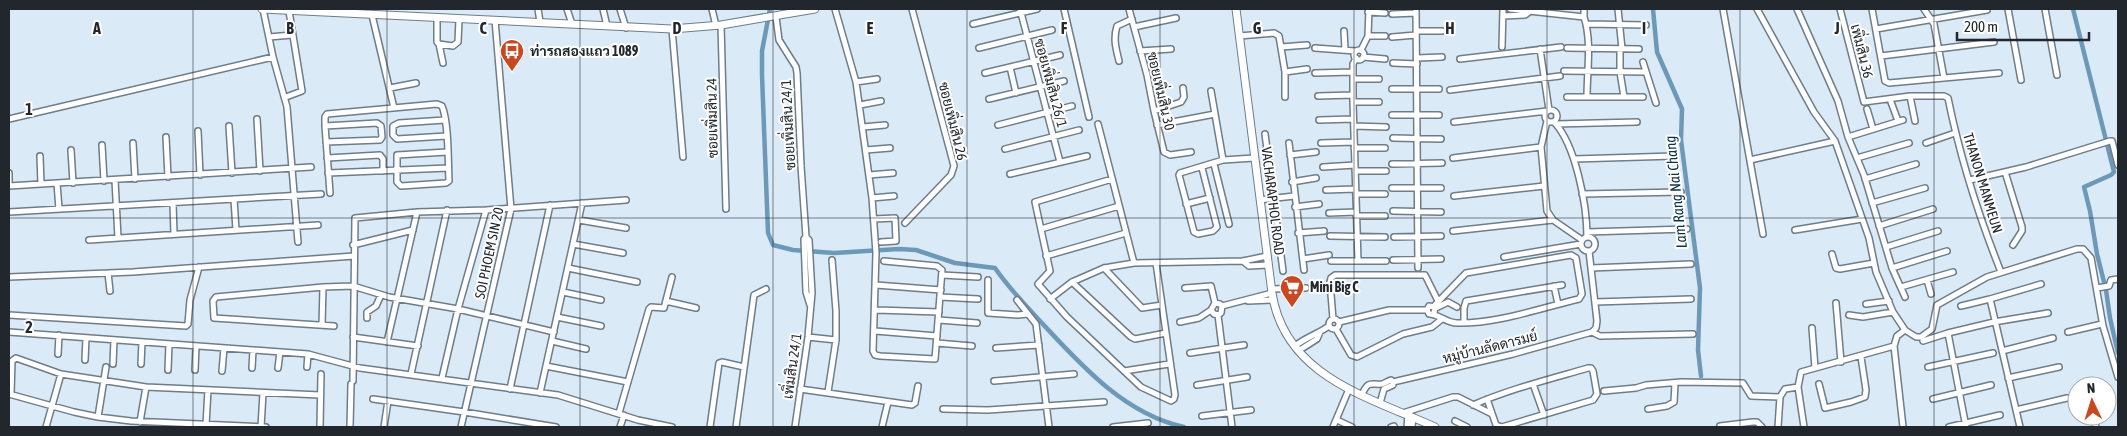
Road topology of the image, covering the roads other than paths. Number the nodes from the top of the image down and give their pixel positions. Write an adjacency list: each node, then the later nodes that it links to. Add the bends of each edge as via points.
1 (263, 9): 29 (street); 70 (street)
2 (538, 9): 48 (street)
3 (567, 9): 49 (street)
4 (604, 9): 54 (street)
5 (620, 9): 56 (street)
6 (712, 9): 55 (street, ซอยเพิ่มสิน 24)
7 (812, 9): 42 (street)
8 (836, 9): 121 (street)
9 (912, 9): 309 (street, ซอยเพิ่มสิน 26, via 954,166 951,175)
10 (1036, 9): 30 (street)
11 (1064, 9): 158 (street)
12 (1129, 9): 45 (street, ซอยเพิ่มสิน 30)
13 (1236, 9): 66 (street, VACHARAPHOL ROAD)
14 (1503, 9): 39 (street)
15 (1510, 9): 33 (street)
16 (1584, 9): 40 (street)
17 (1618, 9): 52 (street)
18 (1723, 9): 220 (street)
19 (1757, 9): 190 (street, via 1814,112)
20 (1797, 9): 186 (street, via 1838,101)
21 (1840, 9): 134 (street, เพิ่มสิน 36, via 1863,99 1867,102)
22 (1872, 9): 59 (street)
23 (1924, 9): 46 (street)
24 (1954, 9): 38 (street)
25 (2008, 9): 119 (street)
26 (2045, 9): 112 (street)
27 (1537, 10): 33 (street); 34 (street)
28 (1987, 10): 38 (street)
29 (289, 11): 37 (street); 64 (street)
30 (1020, 11): 50 (street); 65 (street, ซอยเพิ่มสิน 26/1)
31 (1368, 11): 35 (street); 67 (street)
32 (1416, 11): 36 (street); 63 (street)
33 (1529, 12): 39 (street)
34 (1557, 12): 40 (street)
35 (1385, 13)
36 (1392, 14)
37 (372, 15): 41 (street); 124 (street)
38 (1956, 15): 46 (street)
39 (1503, 16): 78 (street)
40 (1584, 16): 51 (street)
41 (437, 18): 44 (street); 72 (street, via 436,38)
42 (770, 18): 55 (street); 336 (street, ซอยเพิ่มสิน 24/1, via 779,40 796,66)
43 (1176, 18): 58 (street)
44 (459, 19): 47 (street); 72 (street, via 457,44)
45 (1132, 19): 58 (street, ซอยเพิ่มสิน 30); 95 (street, via 1117,26 1114,41)
46 (1932, 19): 59 (street); 79 (street)
47 (496, 20): 48 (street); 291 (street, SOI PHOEM SIN 20)
48 (540, 22): 49 (street)
49 (572, 24): 54 (street)
50 (973, 24)
51 (1586, 24): 52 (street); 74 (street)
52 (1619, 25): 53 (street); 82 (street)
53 (1646, 25)
54 (607, 26): 56 (street)
55 (719, 26): 57 (street); 293 (street, ซอยเพิ่มสิน 24)
56 (626, 28): 57 (street)
57 (672, 28): 213 (street)
58 (1134, 28): 85 (street, ซอยเพิ่มสิน 30)
59 (1876, 29): 89 (street)
60 (1052, 30): 65 (street)
61 (1344, 31): 84 (street)
62 (1442, 31): 63 (street)
63 (1416, 33): 69 (street); 96 (street)
64 (292, 35): 70 (street); 135 (street, via 302,91)
65 (1027, 36): 75 (street); 97 (street, ซอยเพิ่มสิน 26/1)
66 (1239, 36): 76 (street, via 1274,33 1279,36); 215 (street, VACHARAPHOL ROAD)
67 (1368, 36): 68 (street); 86 (street)
68 (1385, 36)
69 (1392, 36)
70 (269, 37): 90 (street)
71 (1994, 42): 79 (street)
72 (439, 44): 99 (street)
73 (1307, 45): 76 (street)
74 (1588, 47): 81 (street); 82 (street); 104 (street)
75 (979, 48)
76 (1281, 48): 105 (street)
77 (1315, 48): 84 (street)
78 (1502, 48)
79 (1938, 48): 89 (street); 115 (street)
80 (1171, 49): 85 (street)
81 (1540, 49): 94 (street); 114 (street)
82 (1621, 49): 83 (street); 107 (street)
83 (1639, 49)
84 (1345, 50): 86 (street)
85 (1140, 51): 152 (street, ซอยเพิ่มสิน 30)
86 (1358, 51): 91 (street); 92 (street, via 1354,54)
87 (1060, 55): 97 (street)
88 (1442, 56): 96 (street)
89 (1880, 56): 115 (street, via 1885,81 1889,83)
90 (273, 57): 135 (street); 160 (street)
91 (1363, 57): 92 (street); 93 (street)
92 (1356, 58): 106 (street)
93 (1385, 59)
94 (1460, 59)
95 (1119, 61)
96 (1416, 61): 100 (street); 127 (street)
97 (1034, 62): 101 (street); 123 (street, ซอยเพิ่มสิน 26/1)
98 (1643, 62): 108 (street)
99 (444, 63)
100 (1393, 63)
101 (1010, 67): 111 (street); 131 (street)
102 (1307, 70): 105 (street)
103 (1564, 70): 104 (street)
104 (1587, 71): 107 (street); 138 (street)
105 (1284, 72): 136 (street)
106 (1353, 72): 109 (street); 117 (street)
107 (1620, 72): 108 (street); 139 (street)
108 (1646, 72): 146 (street)
109 (1315, 73)
110 (1998, 73): 115 (street)
111 (985, 74)
112 (2057, 75)
113 (1560, 76): 114 (street)
114 (1545, 78): 129 (street); 151 (street)
115 (1944, 78)
116 (877, 79): 121 (street)
117 (1353, 79): 118 (street); 132 (street)
118 (1379, 79)
119 (2021, 80)
120 (1064, 81): 123 (street)
121 (856, 82): 147 (street)
122 (416, 84): 124 (street)
123 (1040, 87): 131 (street); 153 (street, ซอยเพิ่มสิน 26/1)
124 (390, 88): 149 (street)
125 (1183, 88): 152 (street, via 1181,102)
126 (1392, 89): 127 (street)
127 (1417, 89): 128 (street); 156 (street)
128 (1439, 89)
129 (1450, 90)
130 (1211, 91): 154 (street)
131 (1016, 93): 141 (street)
132 (1353, 95): 133 (street); 143 (street)
133 (1318, 96)
134 (1910, 96): 167 (street); 181 (street, THANON MANMEUN, via 1948,98)
135 (286, 97): 233 (street)
136 (1285, 97)
137 (1567, 97): 138 (street)
138 (1587, 97): 139 (street)
139 (1624, 97): 140 (street)
140 (1643, 97)
141 (989, 99)
142 (881, 101): 147 (street)
143 (1353, 102): 144 (street); 159 (street)
144 (1379, 102)
145 (1890, 102): 178 (street, via 1900,120)
146 (1656, 103)
147 (860, 105): 176 (street)
148 (1072, 106): 153 (street)
149 (394, 108): 162 (street, via 439,104); 174 (street, via 327,114)
150 (1866, 110): 178 (street)
151 (1548, 111): 164 (street, via 1545,114); 165 (street); 168 (street, via 1557,115)
152 (1154, 112): 172 (street, ซอยเพิ่มสิน 30)
153 (1047, 113): 171 (street); 185 (street, ซอยเพิ่มสิน 26/1)
154 (1215, 114): 172 (street); 219 (street)
155 (1392, 115): 156 (street)
156 (1417, 115): 157 (street); 188 (street)
157 (1439, 115)
158 (1089, 117)
159 (1353, 119): 163 (street); 175 (street)
160 (9, 120)
161 (256, 120): 235 (street)
162 (445, 120): 183 (street); 183 (street, via 399,123 393,126 393,135 397,139)
163 (1320, 120)
164 (1547, 121): 168 (street); 199 (street)
165 (1454, 122)
166 (1637, 122): 168 (street)
167 (1915, 122)
168 (1555, 123): 218 (street)
169 (1098, 124): 251 (street)
170 (885, 125): 176 (street)
171 (998, 125)
172 (1157, 125): 207 (street, ซอยเพิ่มสิน 30, via 1164,152 1170,155)
173 (229, 126): 240 (street)
174 (325, 126): 191 (street); 191 (street, via 377,123 382,137 380,140)
175 (1354, 126): 177 (street); 193 (street)
176 (863, 127): 205 (street)
177 (1386, 127)
178 (1873, 129): 186 (street)
179 (1079, 130): 185 (street)
180 (198, 131): 245 (street)
181 (1955, 133): 197 (street); 253 (street, THANON MANMEUN)
182 (1265, 134): 278 (street)
183 (446, 136): 206 (street)
184 (166, 137): 247 (street)
185 (1053, 137): 203 (street); 221 (street, ซอยเพิ่มสิน 26/1)
186 (1848, 137): 217 (street)
187 (1393, 138): 188 (street)
188 (1417, 139): 189 (street); 225 (street)
189 (1441, 139)
190 (1835, 141): 220 (street); 306 (street)
191 (326, 142): 214 (street)
192 (1321, 142): 193 (street)
193 (1354, 142): 201 (street)
194 (133, 143): 250 (street)
195 (1289, 143): 209 (street)
196 (1909, 143): 217 (street)
197 (1926, 143)
198 (102, 145): 254 (street)
199 (1541, 147): 216 (street); 260 (street)
200 (890, 148): 205 (street)
201 (1354, 148): 202 (street); 227 (street)
202 (1385, 148)
203 (1005, 149)
204 (71, 150): 255 (street)
205 (866, 150): 246 (street)
206 (447, 152): 231 (street); 234 (street, via 398,154)
207 (1191, 152)
208 (1316, 152): 209 (street)
209 (1290, 155): 256 (street)
210 (40, 156): 258 (street)
211 (1087, 156): 221 (street)
212 (1674, 156): 218 (street)
213 (683, 157)
214 (327, 158): 236 (street, via 380,155); 241 (street)
215 (1254, 158): 219 (street); 281 (street, VACHARAPHOL ROAD)
216 (1453, 158)
217 (1857, 158): 249 (street)
218 (1574, 159): 271 (street)
219 (1223, 160): 223 (street)
220 (1750, 160): 326 (street)
221 (1060, 162): 244 (street)
222 (1442, 163): 225 (street)
223 (1214, 164): 232 (street); 310 (street)
224 (1392, 164): 225 (street)
225 (1417, 164): 262 (street)
226 (1916, 164): 249 (street)
227 (1355, 165): 230 (street); 237 (street)
228 (2118, 165): 239 (street, via 2112,141)
229 (311, 167): 233 (street)
230 (1323, 167)
231 (448, 168): 234 (street); 234 (street, via 448,183 401,186 397,182)
232 (1202, 168): 277 (street); 285 (street, via 1179,175)
233 (294, 169): 235 (street); 272 (street)
234 (396, 170): 236 (street)
235 (260, 171): 240 (street)
236 (383, 171): 241 (street)
237 (1355, 171): 238 (street); 266 (street)
238 (1386, 171)
239 (2005, 172): 253 (street); 341 (street, via 2022,227)
240 (232, 173): 245 (street)
241 (328, 173): 268 (street)
242 (892, 173): 246 (street)
243 (9, 174): 259 (street)
244 (1010, 174)
245 (200, 175): 247 (street)
246 (869, 175): 276 (street)
247 (168, 177): 250 (street)
248 (1316, 178): 256 (street)
249 (1865, 178): 284 (street)
250 (135, 179): 252 (street)
251 (1112, 179): 288 (street); 315 (street, via 1035,202)
252 (115, 180): 254 (street); 289 (street)
253 (1970, 180): 376 (street, THANON MANMEUN)
254 (104, 181): 255 (street)
255 (73, 182): 257 (street)
256 (1292, 182): 274 (street)
257 (57, 183): 258 (street); 292 (street)
258 (41, 184): 259 (street)
259 (9, 186)
260 (1544, 186): 275 (street); 308 (street, via 1547,211)
261 (1392, 188): 262 (street)
262 (1418, 188): 263 (street); 300 (street)
263 (1441, 188)
264 (1925, 188): 284 (street)
265 (1326, 190): 266 (street)
266 (1355, 191): 270 (street); 303 (street)
267 (1681, 192): 271 (street)
268 (330, 193)
269 (321, 194): 272 (street)
270 (1386, 194)
271 (1582, 194): 334 (street, via 1586,214)
272 (296, 196): 279 (street); 312 (street)
273 (894, 196): 276 (street)
274 (1294, 196): 278 (street); 290 (street)
275 (1454, 196)
276 (872, 198): 305 (street)
277 (1210, 198): 285 (street); 285 (street, via 1217,227 1213,231 1194,232)
278 (1274, 199): 281 (street); 374 (street)
279 (234, 200): 282 (street); 317 (street)
280 (626, 200): 283 (street)
281 (1260, 200): 350 (street, VACHARAPHOL ROAD)
282 (173, 203): 289 (street); 325 (street)
283 (582, 203): 287 (street); 307 (street)
284 (1872, 203): 313 (street)
285 (1186, 204)
286 (1319, 204): 290 (street)
287 (550, 205): 291 (street); 451 (street)
288 (1119, 206): 315 (street); 323 (street)
289 (116, 207): 292 (street); 333 (street)
290 (1295, 207): 324 (street)
291 (511, 208): 296 (street); 440 (street, SOI PHOEM SIN 20)
292 (59, 209): 298 (street)
293 (726, 209)
294 (1933, 209): 313 (street)
295 (447, 210): 296 (street); 299 (street); 417 (street)
296 (486, 210): 427 (street)
297 (1393, 211): 300 (street)
298 (9, 212)
299 (416, 212): 318 (street); 340 (street, via 358,217 354,221)
300 (1418, 212): 301 (street); 328 (street)
301 (1441, 212)
302 (1329, 213): 303 (street)
303 (1356, 214): 304 (street); 330 (street)
304 (1385, 216)
305 (874, 219): 339 (street); 339 (street, via 895,218 896,241)
306 (1862, 219): 319 (street); 364 (street)
307 (579, 220): 314 (street); 338 (street)
308 (1553, 220): 321 (street); 334 (street)
309 (905, 223)
310 (1229, 224)
311 (318, 225): 312 (street)
312 (297, 226): 317 (street); 337 (street)
313 (1879, 226): 342 (street)
314 (626, 228)
315 (1041, 229): 349 (street)
316 (1688, 229): 334 (street)
317 (236, 230): 325 (street)
318 (413, 230): 340 (street); 406 (street)
319 (1795, 230)
320 (1324, 231): 324 (street)
321 (1453, 231)
322 (1938, 231): 342 (street)
323 (1126, 232): 349 (street); 362 (street)
324 (1298, 233): 352 (street)
325 (174, 234): 333 (street)
326 (1763, 234)
327 (1330, 236): 330 (street)
328 (1418, 236): 329 (street); 332 (street); 353 (street)
329 (1441, 236)
330 (1357, 237): 331 (street); 360 (street)
331 (1384, 237)
332 (1394, 237)
333 (118, 238): 335 (street)
334 (1585, 238): 343 (street, via 1583,249); 343 (street, via 1593,240); 351 (street)
335 (89, 240)
336 (806, 240): 467 (street, เพิ่มสิน 24/1, via 806,292 810,308)
337 (298, 242)
338 (573, 244): 345 (street); 368 (street)
339 (879, 244): 389 (street)
340 (353, 245): 348 (street)
341 (2013, 245)
342 (1886, 247): 372 (street)
343 (1589, 250): 371 (street)
344 (1947, 251): 372 (street)
345 (623, 253)
346 (1832, 254): 364 (street, via 1836,268 1840,269)
347 (1329, 255): 352 (street)
348 (354, 256): 367 (street); 390 (street)
349 (1046, 256): 409 (street, via 1050,270 1038,284)
350 (1267, 256): 358 (street); 366 (street, VACHARAPHOL ROAD)
351 (1504, 257)
352 (1303, 258): 373 (street)
353 (1418, 259): 354 (street); 356 (street); 370 (street)
354 (1441, 259)
355 (832, 260): 473 (street)
356 (1393, 260)
357 (884, 261): 378 (street, via 937,266)
358 (1243, 261): 363 (street); 366 (street, via 1249,266)
359 (1331, 261): 360 (street)
360 (1358, 261): 361 (street)
361 (1386, 261)
362 (1134, 263): 363 (street); 369 (street)
363 (1156, 263): 422 (street)
364 (1874, 263): 415 (street)
365 (1691, 264): 371 (street)
366 (1268, 265): 401 (street, VACHARAPHOL ROAD)
367 (199, 267): 377 (street); 435 (street, via 186,326)
368 (568, 268): 385 (street); 400 (street)
369 (1104, 268): 386 (street); 422 (street, via 1142,308)
370 (1418, 268)
371 (1591, 268): 416 (street)
372 (1892, 268): 395 (street)
373 (1304, 270)
374 (1283, 271)
375 (1953, 272): 384 (street)
376 (2002, 272): 396 (street, via 2083,249 2091,258); 457 (street, via 1936,306 1932,329 1921,337)
377 (108, 274): 381 (street); 398 (street)
378 (942, 275): 380 (street); 399 (street)
379 (672, 276): 413 (street)
380 (978, 276)
381 (9, 277)
382 (2118, 279): 396 (street)
383 (988, 280): 434 (street, via 988,313)
384 (1927, 280): 395 (street); 402 (street)
385 (637, 282)
386 (1072, 282): 409 (street); 463 (street, via 1131,337)
387 (1562, 284): 391 (street)
388 (2041, 284): 407 (street)
389 (876, 285): 399 (street); 429 (street)
390 (353, 286): 392 (street); 403 (street); 470 (street)
391 (1554, 286): 420 (street); 448 (street, via 1466,301)
392 (323, 287): 450 (street); 450 (street, via 216,296 212,301 214,318)
393 (1185, 288): 418 (street, via 1211,286)
394 (1306, 288): 401 (street)
395 (1901, 288): 405 (street)
396 (2099, 288): 449 (street)
397 (766, 289): 509 (street, via 754,296)
398 (110, 290)
399 (941, 290): 404 (street)
400 (563, 292): 411 (street); 438 (street)
401 (1272, 294): 423 (street); 490 (street, VACHARAPHOL ROAD, via 1277,317)
402 (1930, 294)
403 (381, 295): 406 (street); 439 (street, via 376,306 367,312)
404 (940, 297): 408 (street); 431 (street)
405 (1905, 297)
406 (397, 298): 417 (street); 477 (street)
407 (1990, 298): 424 (street); 446 (street)
408 (978, 299)
409 (1050, 299): 518 (street)
410 (1691, 299): 416 (street)
411 (601, 300)
412 (1017, 300): 434 (street)
413 (666, 301): 426 (street); 531 (street, via 664,308 649,309)
414 (1438, 301): 420 (street, via 1466,273 1574,255 1581,297); 428 (street); 441 (street, via 1425,275 1335,275 1330,278)
415 (1889, 301): 421 (street); 432 (street)
416 (1595, 302): 461 (street, via 1597,322)
417 (427, 303): 427 (street); 483 (street)
418 (1215, 303): 423 (street); 430 (street)
419 (1836, 303): 501 (street)
420 (1558, 304): 448 (street)
421 (1866, 304)
422 (1162, 306): 463 (street)
423 (1222, 306): 436 (street)
424 (1961, 306)
425 (1458, 307): 428 (street, via 1448,302)
426 (696, 308)
427 (458, 309): 440 (street); 526 (street)
428 (1434, 309): 442 (street); 445 (street, via 1429,314 1427,310 1389,310)
429 (876, 310): 431 (street); 458 (street)
430 (1211, 310): 436 (street); 444 (street, via 1199,318)
431 (939, 312): 443 (street)
432 (1893, 312): 437 (street, via 1863,317); 457 (street)
433 (2048, 313): 446 (street)
434 (1028, 314): 480 (street, via 1036,324)
435 (9, 315)
436 (1218, 315): 488 (street)
437 (1849, 315)
438 (557, 317): 453 (street); 460 (street)
439 (367, 318)
440 (486, 318): 451 (street); 533 (street, SOI PHOEM SIN 20)
441 (1333, 319): 445 (street); 454 (street)
442 (1442, 319): 448 (street); 456 (street, via 1357,357 1351,355)
443 (939, 320): 447 (street); 468 (street)
444 (1180, 322)
445 (1338, 322): 456 (street)
446 (1994, 322): 464 (street); 492 (street)
447 (977, 323)
448 (1464, 323)
449 (2102, 324): 462 (street); 525 (street)
450 (322, 325): 452 (street)
451 (524, 325): 460 (street); 542 (street)
452 (334, 326)
453 (601, 326)
454 (1329, 326): 456 (street); 490 (street, via 1320,332 1317,339)
455 (1812, 328): 514 (street)
456 (1336, 329)
457 (1905, 330): 485 (street, via 1897,336)
458 (875, 331): 468 (street); 478 (street, via 873,351 880,356 931,360 935,359)
459 (9, 332): 466 (street)
460 (554, 332): 474 (street)
461 (1592, 332): 465 (street, หมู่บ้านลัดดารมย์, via 1600,336); 539 (street, หมู่บ้านลัดดารมย์, via 1513,354 1391,380)
462 (2068, 332)
463 (1166, 333): 504 (street)
464 (1948, 333): 475 (street); 500 (street)
465 (1693, 334)
466 (59, 336): 469 (street); 496 (street)
467 (808, 336): 473 (street); 543 (street, เพิ่มสิน 24/1)
468 (937, 336): 478 (street)
469 (86, 338): 472 (street); 499 (street)
470 (353, 338): 477 (street); 505 (street)
471 (2053, 338): 492 (street)
472 (114, 340): 476 (street); 502 (street)
473 (836, 340): 547 (street)
474 (552, 341): 489 (street); 506 (street)
475 (1923, 341)
476 (142, 342): 479 (street); 503 (street)
477 (387, 342): 483 (street)
478 (937, 343): 484 (street)
479 (169, 344): 482 (street); 515 (street)
480 (1039, 344): 487 (street); 523 (street)
481 (1244, 345): 488 (street)
482 (196, 346): 486 (street); 516 (street)
483 (418, 346): 521 (street)
484 (972, 346)
485 (1894, 346): 498 (street); 615 (street)
486 (224, 348): 491 (street); 517 (street)
487 (996, 348)
488 (1222, 348): 494 (street); 530 (street)
489 (586, 349)
490 (1297, 349): 544 (street, VACHARAPHOL ROAD, via 1314,368)
491 (253, 350): 493 (street); 512 (street)
492 (2002, 351): 527 (street)
493 (280, 352): 497 (street); 513 (street)
494 (1190, 353)
495 (1993, 353): 500 (street)
496 (58, 354)
497 (308, 354): 505 (street); 508 (street)
498 (1862, 357): 501 (street); 535 (street, via 1865,396 1825,408)
499 (85, 360)
500 (1952, 361): 510 (street); 550 (street)
501 (1841, 362): 514 (street)
502 (113, 364)
503 (140, 364)
504 (1170, 364): 518 (street); 518 (street, via 1175,395 1171,401 1141,386)
505 (353, 366): 521 (street); 593 (street)
506 (546, 366): 531 (street); 549 (street)
507 (106, 367): 528 (street)
508 (307, 367)
509 (744, 367): 599 (street, via 719,363); 600 (street)
510 (1928, 367)
511 (2059, 367): 527 (street)
512 (252, 368)
513 (278, 368)
514 (1815, 368): 540 (street, via 1801,372)
515 (168, 370)
516 (195, 370)
517 (222, 371)
518 (1124, 371)
519 (61, 374): 528 (street); 551 (street, via 14,358); 564 (street)
520 (320, 374): 553 (street)
521 (412, 374): 526 (street)
522 (1074, 374): 523 (street)
523 (1044, 377): 529 (street); 565 (street)
524 (1247, 377): 530 (street)
525 (2118, 377)
526 (442, 378): 533 (street)
527 (2008, 378): 569 (street)
528 (103, 380): 541 (street); 578 (street)
529 (994, 381)
530 (1227, 381): 538 (street); 571 (street)
531 (628, 382): 572 (street)
532 (1675, 383): 546 (street); 554 (street, via 1743,383 1751,396); 567 (street, via 1674,402)
533 (471, 384): 542 (street); 570 (street, SOI PHOEM SIN 20)
534 (1534, 384): 557 (street); 575 (street); 575 (street, via 1588,368 1593,371 1598,394 1593,400)
535 (1818, 384)
536 (1991, 385): 550 (street)
537 (918, 386): 560 (street, via 914,404)
538 (1197, 386)
539 (1383, 386): 552 (street, หมู่บ้านลัดดารมย์, via 1374,382 1368,384); 562 (street)
540 (1798, 387): 554 (street, via 1785,389); 614 (street)
541 (146, 388): 545 (street); 581 (street)
542 (510, 389): 549 (street)
543 (800, 389): 547 (street); 601 (street, เพิ่มสิน 24/1)
544 (1349, 389): 552 (street, VACHARAPHOL ROAD); 579 (street)
545 (208, 390): 548 (street); 584 (street)
546 (1604, 391)
547 (828, 392): 560 (street)
548 (263, 393): 553 (street); 590 (street)
549 (540, 393): 572 (street, via 574,399)
550 (1959, 393): 558 (street); 588 (street)
551 (10, 394): 564 (street)
552 (1362, 394): 562 (street, VACHARAPHOL ROAD)
553 (320, 395): 592 (street)
554 (1780, 397): 613 (street)
555 (2067, 398): 569 (street)
556 (373, 399): 559 (street)
557 (1488, 399): 563 (street); 573 (street)
558 (1933, 399)
559 (388, 401): 570 (street); 594 (street)
560 (888, 402): 602 (street)
561 (1104, 402): 565 (street)
562 (1380, 403): 574 (street, VACHARAPHOL ROAD)
563 (1474, 405): 573 (street); 574 (street, via 1453,397)
564 (51, 406): 578 (street); 589 (street)
565 (1048, 406): 566 (street); 603 (street)
566 (943, 409)
567 (1648, 409)
568 (1251, 410): 571 (street)
569 (2016, 410): 617 (street)
570 (464, 412): 595 (street, SOI PHOEM SIN 20); 596 (street)
571 (1231, 412): 576 (street); 605 (street)
572 (622, 414): 597 (street); 598 (street)
573 (1492, 414): 575 (street, via 1496,425 1502,427)
574 (1408, 415): 608 (street); 609 (street); 610 (street, VACHARAPHOL ROAD)
575 (1544, 415)
576 (1202, 416)
577 (2000, 416): 588 (street)
578 (98, 417): 583 (street)
579 (1337, 420): 606 (street); 607 (street)
580 (1455, 421): 611 (street)
581 (140, 422): 583 (street); 584 (street)
582 (1148, 423): 586 (street)
583 (131, 424)
584 (206, 425): 585 (street)
585 (213, 426): 590 (street)
586 (1136, 426): 604 (street)
587 (1720, 426): 612 (street, via 1757,422)
588 (1966, 426): 616 (street)
589 (46, 427)
590 (261, 427): 591 (street)
591 (266, 427)
592 (320, 427)
593 (350, 427)
594 (384, 427)
595 (461, 427)
596 (556, 427)
597 (620, 427)
598 (672, 427)
599 (710, 427)
600 (736, 427)
601 (795, 427)
602 (882, 427)
603 (1049, 427)
604 (1113, 427)
605 (1232, 427)
606 (1333, 427)
607 (1352, 427)
608 (1407, 427)
609 (1412, 427)
610 (1436, 427)
611 (1468, 427)
612 (1762, 427)
613 (1778, 427)
614 (1804, 427)
615 (1903, 427)
616 (1949, 427)
617 (2020, 427)

